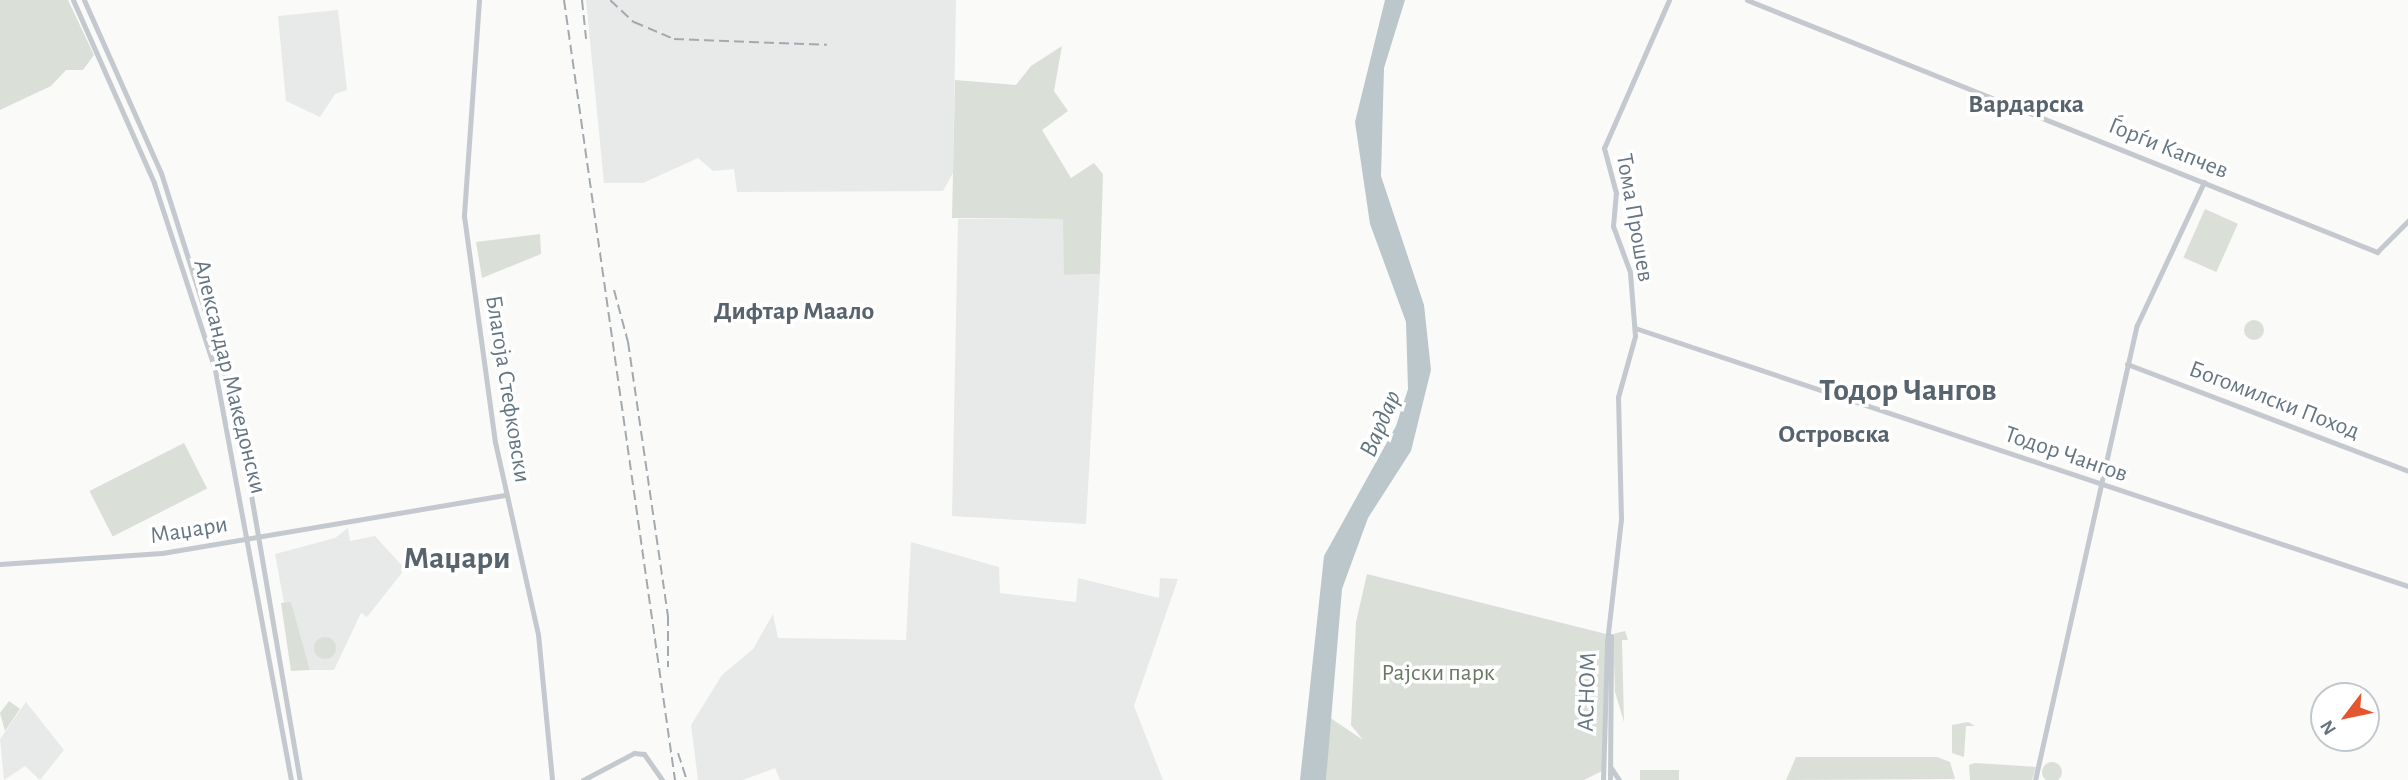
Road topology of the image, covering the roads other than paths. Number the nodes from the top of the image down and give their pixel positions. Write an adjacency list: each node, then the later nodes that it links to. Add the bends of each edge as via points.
1 (73, 0): 20 (street, Александар Македонски, via 149,170 208,346 245,507)
2 (84, 0): 21 (street, Александар Македонски, via 161,173 230,387)
3 (478, 0): 11 (street, Благоја Стефковски, via 464,211)
4 (1669, 0): 8 (street, Тома Прошев, via 1604,148)
5 (1747, 0): 6 (street, Ѓорѓи Капчев)
6 (2204, 182): 7 (street, Ѓорѓи Капчев, via 2377,252); 9 (street, via 2142,314)
7 (2407, 222)
8 (1635, 328): 12 (street, Тодор Чангов); 18 (street, АСНОМ, via 1618,397 1620,519 1610,629)
9 (2127, 364): 10 (street, Богомилски Поход); 12 (street)
10 (2408, 471)
11 (503, 481): 13 (street, Благоја Стефковски); 14 (street)
12 (2102, 485): 17 (street, Тодор Чангов); 19 (street)
13 (506, 495): 14 (street, Маџари); 15 (street, Благоја Стефковски)
14 (492, 497): 15 (street); 16 (street, Маџари, via 103,561)
15 (509, 506): 22 (street, Благоја Стефковски, via 538,634)
16 (0, 564)
17 (2408, 586)
18 (1607, 767): 25 (street); 26 (street, АСНОМ); 27 (street)
19 (2037, 779)
20 (291, 780)
21 (300, 780)
22 (552, 780)
23 (583, 780): 24 (street, via 634,753 644,754)
24 (662, 780)
25 (1601, 780)
26 (1610, 780)
27 (1619, 780)

